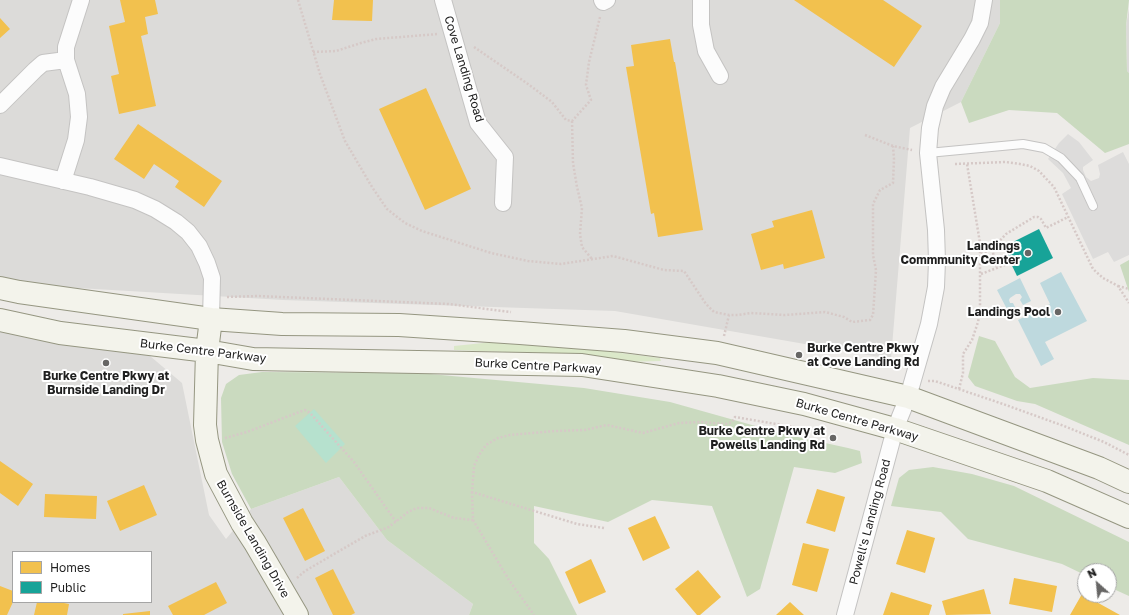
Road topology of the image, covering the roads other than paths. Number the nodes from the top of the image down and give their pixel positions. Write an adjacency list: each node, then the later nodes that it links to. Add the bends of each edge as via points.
1 (81, 0): 5 (street, via 66,46)
2 (443, 0): 11 (street, Cove Landing Road, via 478,123 505,157)
3 (701, 0): 6 (street, via 701,25 706,52)
4 (984, 0): 8 (street, via 980,23 950,73 935,106)
5 (66, 60): 7 (street, via 43,63); 10 (street, via 77,94 79,117 76,140)
6 (720, 76)
7 (0, 105)
8 (928, 153): 12 (lane, via 1023,144 1044,148 1061,158 1080,178); 17 (street, via 936,230 936,287 929,324)
9 (0, 166): 10 (street)
10 (63, 181): 14 (street, via 135,200 171,218 188,232 199,246 212,278)
11 (503, 203)
12 (1093, 206)
13 (0, 288): 14 (main road)
14 (211, 319): 16 (main road, Burnside Landing Drive); 17 (main road, via 282,324 407,326 624,341 717,354)
15 (0, 320): 16 (main road, Burke Centre Parkway, via 60,333)
16 (207, 351): 18 (main road, Burke Centre Parkway, via 253,359 582,366 751,392); 21 (main road, Burnside Landing Drive, via 205,425 216,474 242,524)
17 (908, 397): 18 (street); 19 (main road, via 1099,468)
18 (895, 429): 20 (main road, Burke Centre Parkway, via 1047,481); 22 (street, Powell's Landing Road)
19 (1129, 482)
20 (1129, 517)
21 (297, 615)
22 (845, 615)

